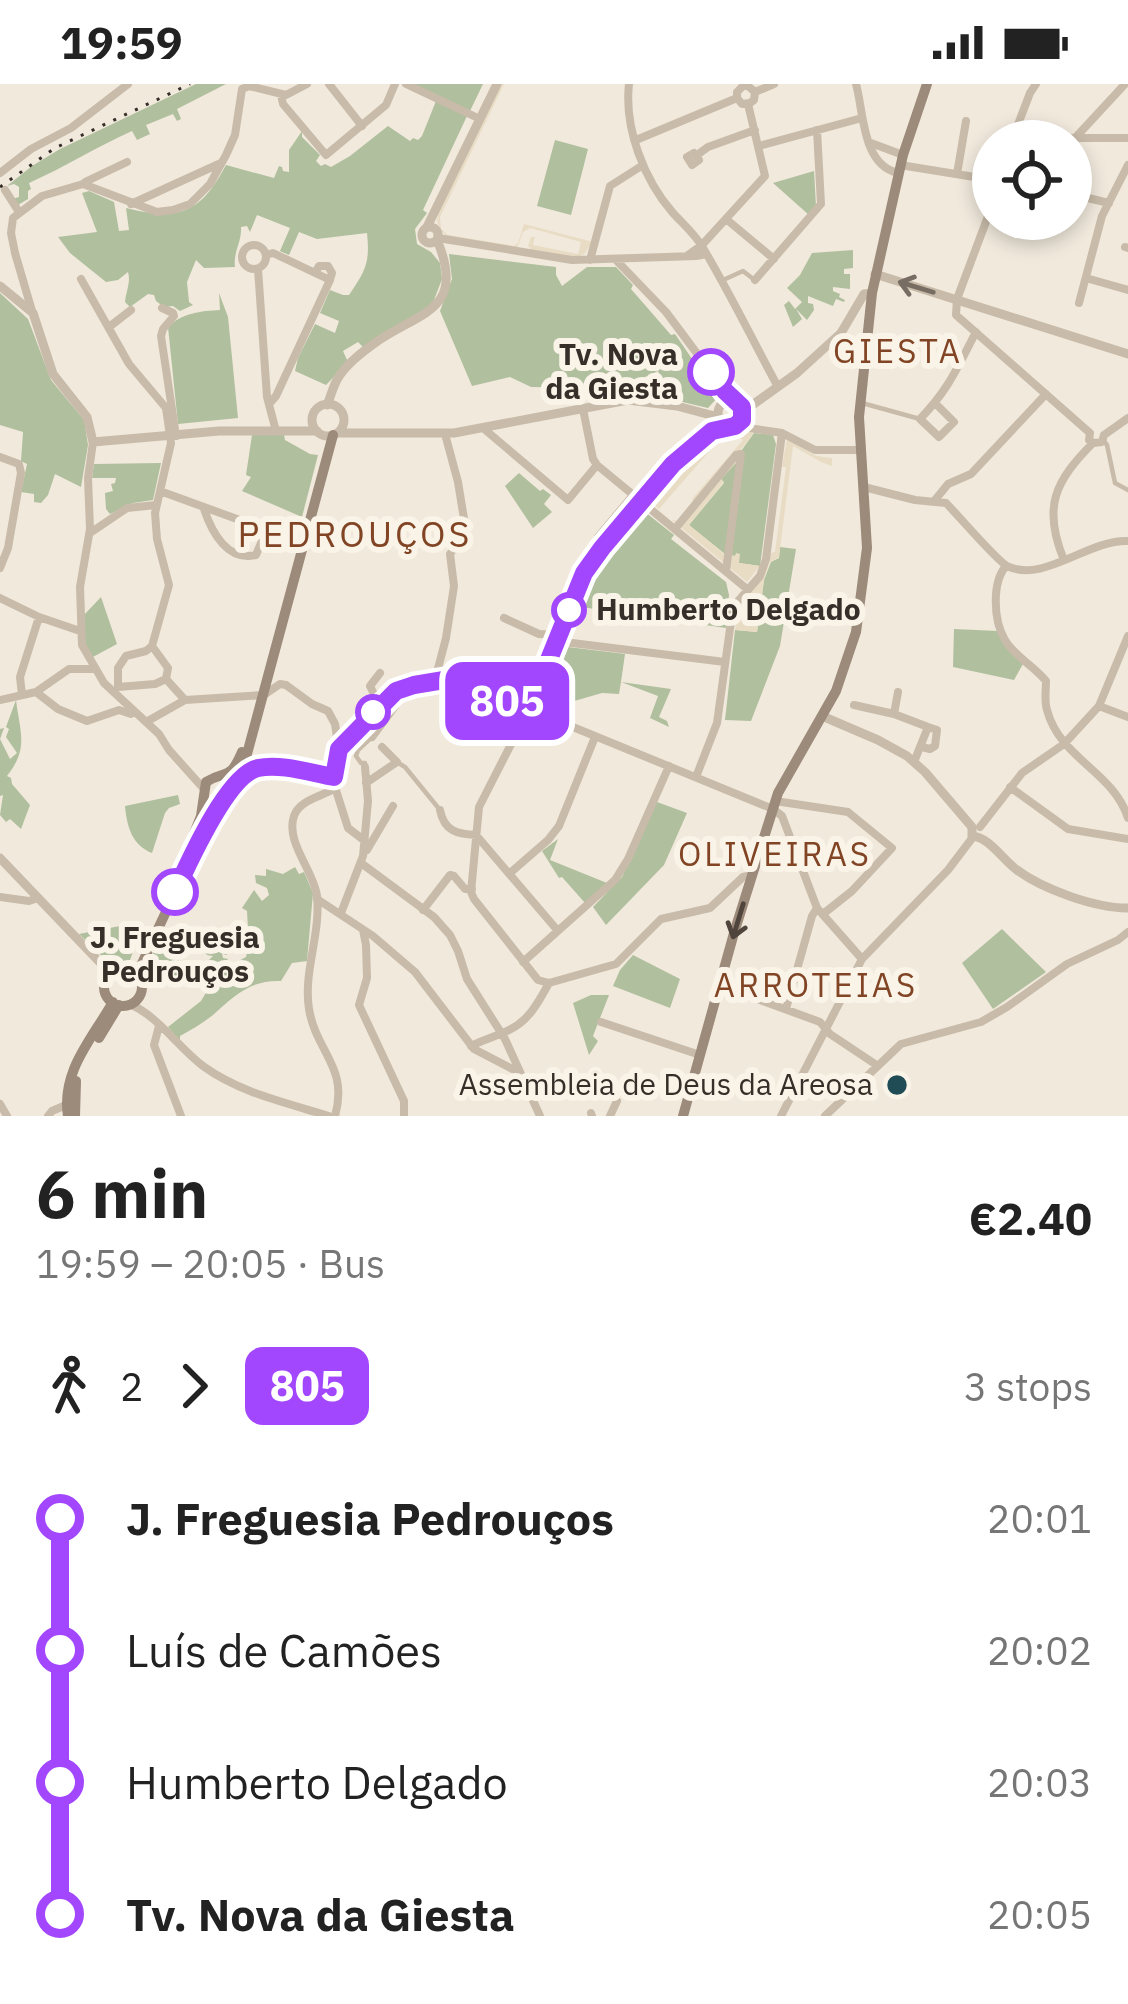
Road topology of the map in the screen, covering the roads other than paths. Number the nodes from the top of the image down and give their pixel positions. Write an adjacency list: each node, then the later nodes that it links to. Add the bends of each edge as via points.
1 (128, 84): 36 (street)
2 (307, 84): 14 (street)
3 (328, 84): 22 (street)
4 (395, 84): 22 (street)
5 (406, 84): 18 (street)
6 (497, 84): 18 (street)
7 (629, 84): 27 (street)
8 (774, 84): 13 (street)
9 (856, 84): 17 (street)
10 (926, 84): 34 (main road)
11 (1036, 84): 19 (street)
12 (1125, 84): 20 (street)
13 (754, 92): 15 (street, via 742,86); 16 (street)
14 (281, 95): 22 (street, via 326,155); 32 (street, via 242,89)
15 (737, 98): 16 (street); 27 (street)
16 (748, 104): 23 (street)
17 (862, 118): 24 (street); 28 (street)
18 (480, 119): 46 (street, via 434,213)
19 (1020, 120)
20 (1092, 120)
21 (966, 121): 37 (street)
22 (362, 126)
23 (754, 130): 29 (street); 30 (street)
24 (817, 130): 29 (street); 53 (street, via 820,204)
25 (1092, 138): 26 (street)
26 (1128, 138)
27 (636, 140): 33 (street)
28 (869, 142): 34 (street); 34 (street, via 885,169)
29 (759, 146): 45 (street, via 765,176)
30 (698, 155)
31 (127, 162): 39 (street)
32 (222, 162): 43 (street); 43 (street, via 190,204 157,212)
33 (643, 164): 48 (street); 54 (street, via 610,186)
34 (900, 164): 37 (street); 56 (main road)
35 (1128, 165): 42 (street)
36 (0, 173)
37 (957, 174): 38 (street)
38 (972, 176)
39 (78, 185): 43 (street); 44 (street)
40 (5, 190): 44 (street)
41 (1092, 199): 42 (street)
42 (1109, 203): 59 (street)
43 (131, 204)
44 (19, 212): 63 (street, via 11,233)
45 (726, 219): 48 (street); 53 (street)
46 (433, 235): 54 (street); 79 (street, via 445,283 434,308 367,349 338,377)
47 (979, 240): 67 (street)
48 (703, 247): 50 (street, via 700,255); 61 (street)
49 (266, 255): 55 (street); 55 (street, via 259,246 245,249 244,264); 80 (street, via 330,280)
50 (645, 257): 51 (street); 58 (street)
51 (626, 258): 52 (street); 58 (street)
52 (615, 259): 54 (street); 58 (street)
53 (774, 259): 60 (street)
54 (590, 260)
55 (258, 268): 80 (street)
56 (875, 274): 65 (main road); 67 (street, one-way to 56)
57 (81, 278): 72 (street)
58 (635, 278): 82 (street, via 680,330)
59 (1086, 278): 64 (street); 68 (street)
60 (755, 280): 61 (street, via 743,271)
61 (721, 281): 75 (street)
62 (0, 286): 66 (street)
63 (24, 286): 66 (street); 71 (street)
64 (1128, 290)
65 (872, 293): 75 (street, via 841,334); 77 (main road)
66 (13, 296): 71 (street)
67 (957, 299): 73 (street, via 956,314); 74 (street)
68 (1078, 303)
69 (162, 308): 94 (street, via 174,316 161,339)
70 (131, 310): 72 (street)
71 (32, 313): 96 (street, via 53,374 87,417)
72 (109, 326): 94 (street, via 164,403)
73 (976, 332): 76 (street); 78 (street)
74 (1128, 354)
75 (778, 387): 82 (street)
76 (1046, 394): 95 (street); 105 (street)
77 (859, 403): 85 (street); 98 (main road)
78 (935, 404): 85 (street); 85 (street, via 953,422 939,437)
79 (332, 406): 83 (street); 92 (street, via 343,415)
80 (269, 407): 89 (street); 90 (street)
81 (583, 409): 82 (street, via 632,400); 86 (street); 100 (street)
82 (730, 411): 91 (street, via 753,428); 104 (street)
83 (313, 417): 88 (street); 92 (street)
84 (1128, 418): 95 (street)
85 (920, 419)
86 (504, 424): 87 (street); 97 (street)
87 (483, 428): 93 (street); 97 (street)
88 (302, 429): 90 (street); 92 (street)
89 (259, 431): 90 (street); 94 (street)
90 (276, 431)
91 (782, 433): 98 (street, via 815,450); 117 (street, via 766,559)
92 (331, 434): 93 (street); 112 (main road)
93 (445, 434): 129 (street, via 466,531 450,554 454,586)
94 (173, 436): 96 (street); 103 (street)
95 (1097, 438): 102 (street, via 1107,445 1115,483); 113 (street, via 1055,496 1053,528)
96 (93, 442): 110 (street)
97 (508, 450): 100 (street, via 568,500)
98 (859, 450): 101 (main road)
99 (0, 457): 115 (street, via 20,468)
100 (597, 465): 104 (street)
101 (862, 487): 105 (street); 144 (main road, via 867,548 858,621)
102 (1128, 490)
103 (160, 491): 106 (street); 107 (street)
104 (638, 497): 108 (street); 123 (street, via 598,537 602,548)
105 (934, 501): 114 (street, via 946,503)
106 (156, 505): 110 (street, via 127,508); 124 (street, via 170,585)
107 (203, 508): 109 (street); 109 (street, via 220,543 241,556 256,555)
108 (675, 529): 116 (street); 116 (street, via 741,454)
109 (266, 531): 112 (street)
110 (90, 533): 121 (street)
111 (1128, 541): 113 (street)
112 (304, 544): 135 (main road)
113 (1064, 560): 114 (street, via 1032,570)
114 (1006, 566): 149 (street, via 997,585 1000,631 1046,681 1046,710)
115 (0, 568)
116 (726, 571): 117 (street)
117 (748, 589): 125 (street, via 733,607)
118 (0, 598): 119 (street)
119 (38, 617): 121 (street); 134 (street)
120 (504, 618): 123 (street)
121 (80, 631): 126 (street)
122 (1128, 636): 140 (street)
123 (556, 641): 125 (street); 141 (street)
124 (152, 646): 128 (street, via 168,668); 130 (street, via 120,662)
125 (725, 662): 156 (street, via 718,723)
126 (94, 669): 130 (street); 132 (street, via 63,671)
127 (380, 673): 139 (street, via 370,686)
128 (166, 679): 130 (street); 137 (street)
129 (434, 680): 131 (street); 141 (street)
130 (114, 688): 146 (street)
131 (404, 688): 139 (street); 147 (street)
132 (36, 692): 134 (street); 146 (street, via 87,721 119,710)
133 (898, 692): 143 (street)
134 (22, 695): 136 (street)
135 (264, 695): 137 (street); 142 (main road); 151 (street, via 286,685 325,708)
136 (0, 700)
137 (185, 700): 146 (street)
138 (854, 705): 143 (street)
139 (380, 706): 151 (street)
140 (1099, 706): 145 (street); 149 (street)
141 (529, 709): 148 (street); 169 (street, via 479,807)
142 (260, 710): 157 (main road, via 235,770); 158 (main road)
143 (894, 714): 153 (street, via 938,732 935,746 922,747)
144 (822, 716): 153 (street); 164 (main road)
145 (1128, 716)
146 (142, 720): 162 (street)
147 (372, 736): 155 (street, via 356,756)
148 (595, 736): 154 (street); 174 (street, via 560,826)
149 (1064, 744): 161 (street); 167 (street, via 1116,791)
150 (382, 747): 152 (street)
151 (339, 749): 159 (street)
152 (397, 762): 160 (street); 166 (street)
153 (914, 762): 168 (street)
154 (669, 766): 156 (street); 186 (street, via 621,872)
155 (365, 767): 160 (street)
156 (696, 777): 164 (street)
157 (221, 778): 162 (main road); 163 (main road)
158 (240, 780): 159 (street, via 263,767); 163 (main road)
159 (334, 780): 171 (street, via 349,828); 179 (street, via 293,821)
160 (366, 783): 171 (street)
161 (1010, 787): 168 (street); 170 (street, via 1068,829)
162 (204, 792): 163 (main road, via 214,803); 188 (main road, via 199,822)
163 (227, 797): 191 (main road)
164 (774, 805): 175 (main road); 181 (street); 181 (street, via 848,812 892,848 853,891)
165 (393, 806): 173 (street)
166 (440, 810): 169 (street, via 457,834)
167 (1128, 818)
168 (976, 832): 183 (street, via 1017,871); 189 (street)
169 (476, 835): 174 (street); 176 (street)
170 (1128, 838)
171 (365, 841): 173 (street)
172 (0, 858): 178 (street)
173 (362, 860): 180 (street); 182 (street)
174 (510, 873): 186 (street)
175 (752, 875): 193 (street, via 710,908 662,920 616,964); 194 (main road, one-way to 194)
176 (472, 889): 180 (street, via 450,875); 190 (street)
177 (0, 897): 178 (street)
178 (38, 898): 192 (street)
179 (317, 898): 182 (street); 213 (street, via 309,1009 339,1082)
180 (423, 910): 202 (street, via 450,935)
181 (820, 911): 189 (street); 197 (street)
182 (341, 913): 185 (street)
183 (1125, 914): 187 (street)
184 (135, 926): 188 (street)
185 (363, 928): 203 (street, via 415,972); 214 (street, via 367,978 359,1004)
186 (558, 931): 190 (street)
187 (1125, 934): 205 (street, via 980,1022 910,1040)
188 (142, 945): 191 (main road)
189 (862, 959): 201 (street)
190 (524, 962): 193 (street)
191 (133, 972): 192 (main road); 195 (main road)
192 (110, 973): 196 (main road, via 104,988)
193 (545, 982): 202 (street, via 527,1017)
194 (719, 985): 197 (street); 204 (main road)
195 (140, 995): 196 (main road); 198 (street)
196 (120, 1004): 198 (street); 209 (main road, via 72,1070)
197 (786, 1009): 201 (street)
198 (144, 1011): 200 (street)
199 (601, 1022): 204 (street)
200 (159, 1026): 210 (street, via 154,1045); 213 (street, via 225,1080)
201 (825, 1027): 205 (street); 218 (street)
202 (501, 1033): 203 (street); 206 (street)
203 (471, 1046): 206 (street)
204 (700, 1055): 217 (main road)
205 (878, 1066): 219 (street)
206 (520, 1073): 215 (street)
207 (617, 1101): 216 (street)
208 (0, 1104): 211 (street)
209 (69, 1112): 212 (street)
210 (182, 1114)
211 (7, 1116)
212 (48, 1116)
213 (332, 1116)
214 (404, 1116)
215 (540, 1116)
216 (610, 1116)
217 (683, 1116)
218 (781, 1116)
219 (825, 1116)

